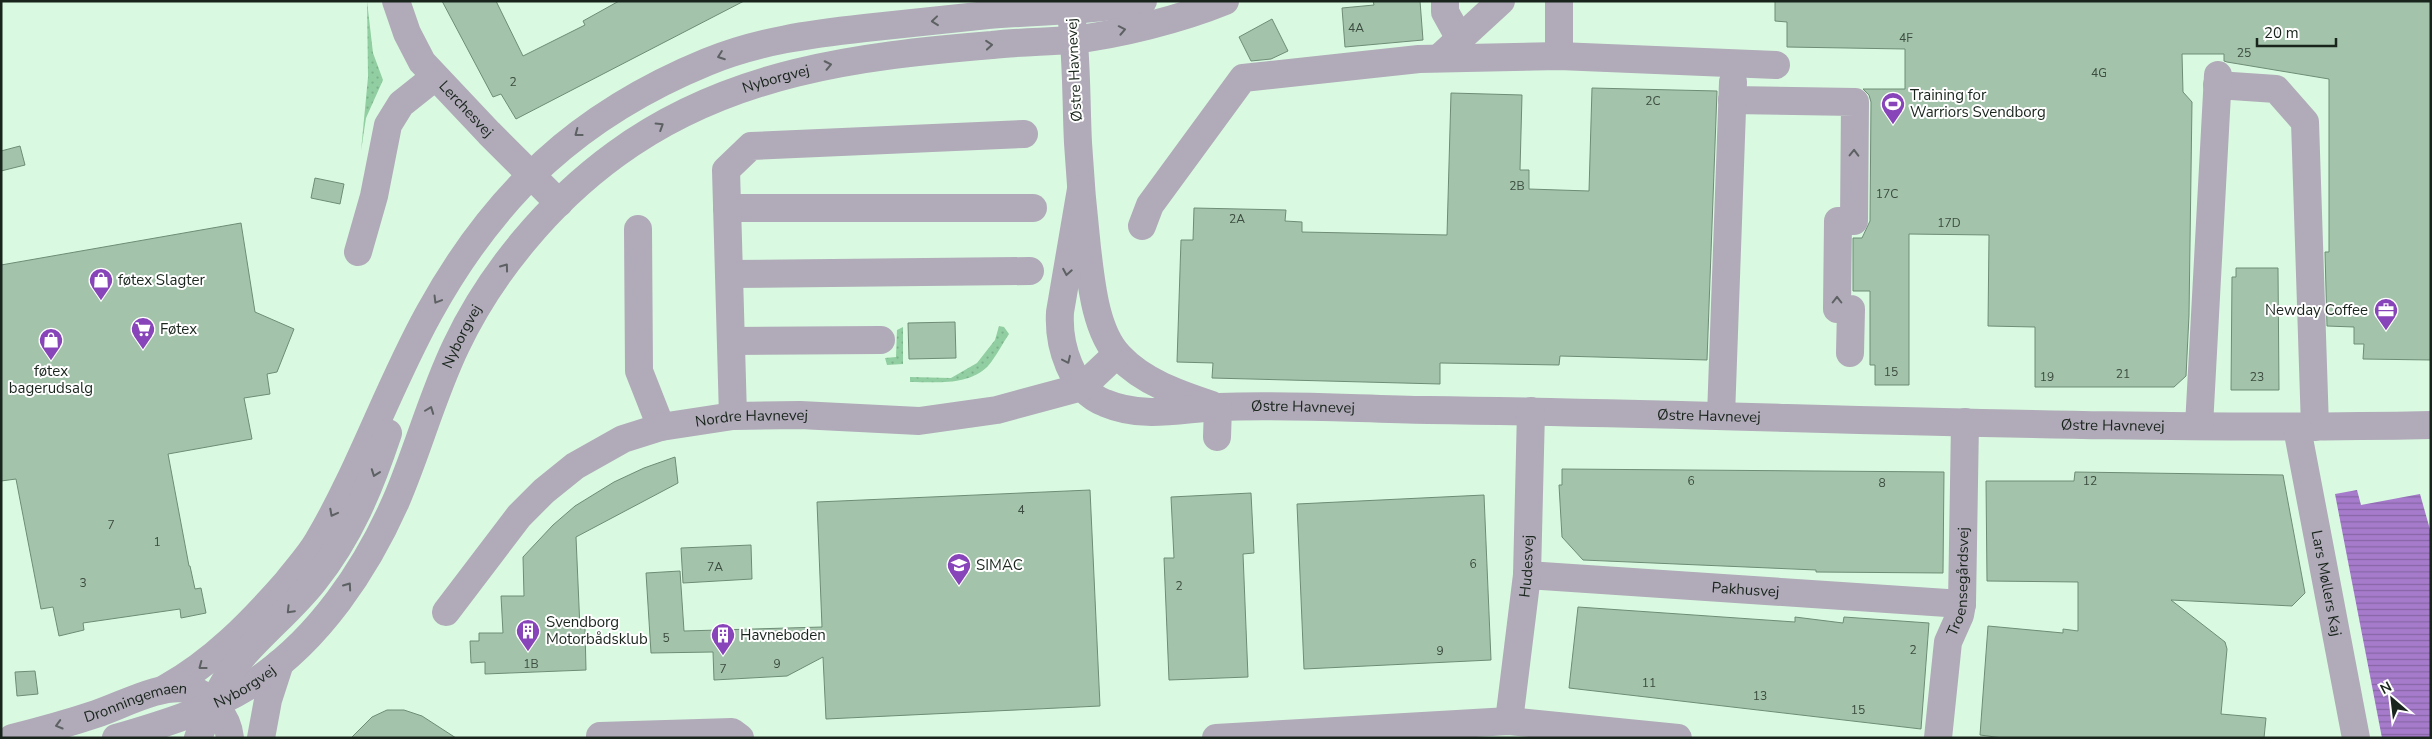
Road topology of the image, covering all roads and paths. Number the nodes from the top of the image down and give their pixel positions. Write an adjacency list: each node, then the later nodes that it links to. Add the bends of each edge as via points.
1 (396, 1): 14 (street, Lerchesvej, via 414,49)
2 (1143, 1): 7 (street, Nyborgvej)
3 (1225, 1): 9 (street, Nyborgvej, one-way to 3, via 1128,29)
4 (1445, 1): 8 (street, via 1445,12)
5 (1501, 1): 8 (street)
6 (1559, 1): 10 (street)
7 (1070, 10): 9 (street, Østre Havnevej); 17 (street, Nyborgvej, one-way to 17, via 989,15 804,35 738,50 634,96 576,134)
8 (1460, 39): 11 (street)
9 (1074, 40): 18 (street, Østre Havnevej); 19 (street, Nyborgvej, one-way to 9, via 619,152 677,116 726,92 783,74 850,60 993,44)
10 (1559, 56): 11 (street); 12 (street)
11 (1439, 58): 22 (street, via 1243,78 1150,205)
12 (1733, 63): 13 (street); 15 (street)
13 (1776, 65)
14 (435, 76): 17 (street, Lerchesvej); 24 (street, via 401,104 388,125 374,196)
15 (1732, 100): 30 (street, one-way to 15, via 1851,309 1837,309 1838,221 1854,222 1855,102); 36 (street)
16 (1024, 134): 20 (street, via 751,146 726,170)
17 (530, 175): 19 (street, Lerchesvej); 29 (street, Nyborgvej, one-way to 29, via 470,248)
18 (1080, 190): 31 (street, Østre Havnevej, via 1095,300 1102,324); 32 (street, Østre Havnevej, one-way to 32, via 1059,328 1064,356)
19 (558, 203): 46 (street, Nyborgvej, one-way to 19, via 330,610 358,572 397,499 456,346 496,280)
20 (727, 208): 21 (street); 26 (street)
21 (1033, 208)
22 (1142, 226)
23 (638, 229): 40 (street, via 639,371)
24 (358, 252)
25 (1030, 271): 26 (street)
26 (729, 274): 28 (street)
27 (881, 340): 28 (street)
28 (731, 341): 35 (street)
29 (414, 342): 47 (street, Nyborgvej, one-way to 47, via 317,544 234,638 203,665); 48 (street, Nyborgvej, one-way to 48, via 375,473 349,530 308,589 230,672)
30 (1850, 353)
31 (1117, 354): 32 (street, Nordre Havnevej); 33 (street, Østre Havnevej, via 1144,377)
32 (1082, 387): 33 (street, Østre Havnevej, via 1100,402 1138,412 1156,414); 35 (street, Nordre Havnevej, via 997,410 919,421 800,415)
33 (1218, 408): 34 (street, Østre Havnevej); 42 (street)
34 (1531, 411): 36 (street, Østre Havnevej); 43 (street, Hudesvej)
35 (733, 416): 40 (street, Nordre Havnevej)
36 (1721, 416): 37 (street, Østre Havnevej)
37 (1965, 422): 39 (street, Østre Havnevej); 44 (street, Troensegårdsvej)
38 (2431, 425): 41 (street, Østre Havnevej)
39 (2199, 426): 41 (street, Østre Havnevej); 41 (street, Lars Møllers Kaj, via 2217,80 2276,89 2306,122)
40 (661, 427): 45 (street, Nordre Havnevej, via 623,439 575,466 544,491 519,516)
41 (2306, 427): 62 (street, Lars Møllers Kaj)
42 (1217, 437)
43 (1527, 574): 44 (street, Pakhusvej); 49 (street, Hudesvej)
44 (1962, 604): 61 (street, Troensegårdsvej, via 1948,642)
45 (446, 612)
46 (280, 663): 48 (street, Nyborgvej, via 253,684); 57 (street, via 268,700)
47 (166, 688): 48 (street, Dronningemaen, via 197,692); 53 (street, Dronningemaen, one-way to 53)
48 (213, 704): 50 (street, Dronningemaen); 55 (street); 56 (street, via 225,721)
49 (1510, 721): 51 (street); 60 (street)
50 (178, 729): 54 (street, Dronningemaen)
51 (1379, 733): 59 (street)
52 (600, 736): 58 (street, via 732,732)
53 (12, 738)
54 (116, 738)
55 (198, 738)
56 (230, 738)
57 (261, 738)
58 (740, 738)
59 (1216, 738)
60 (1678, 738)
61 (1938, 738)
62 (2356, 738)

